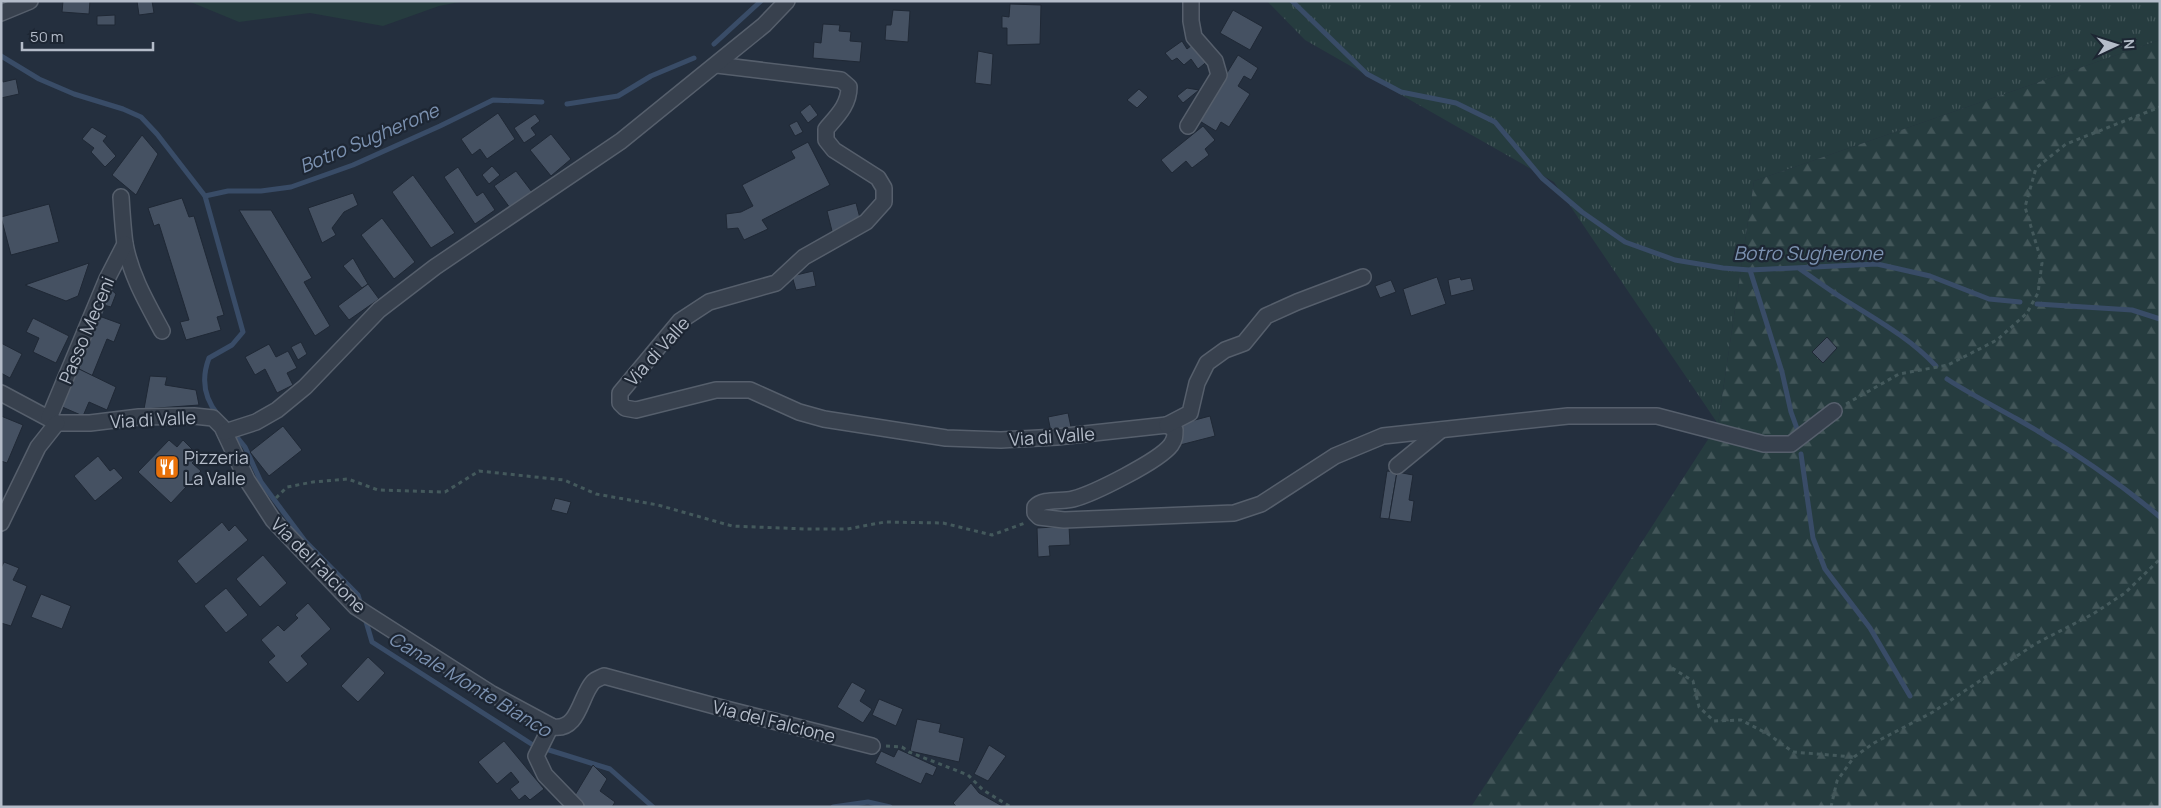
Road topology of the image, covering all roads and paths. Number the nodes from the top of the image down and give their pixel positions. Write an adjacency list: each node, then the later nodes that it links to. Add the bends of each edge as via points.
1 (30, 1): 4 (street)
2 (787, 1): 5 (street)
3 (1191, 1): 7 (street, via 1194,37 1215,60 1219,75)
4 (1, 13)
5 (717, 65): 15 (street, Via di Valle, via 841,80 849,87 849,96 840,114 826,129 826,140 834,150 878,178 884,188 884,202 866,222 804,257 776,283 709,302 680,321 620,393 620,403 626,408 636,410 716,390 750,390 824,420 946,438 1010,440); 17 (street, via 620,142 435,267 380,310 290,400 266,418)
6 (2160, 106): 13 (path, via 2066,144 2036,168 2025,207 2042,263 2038,292 2027,313 1997,340 1948,365 1899,374)
7 (1188, 126)
8 (121, 197): 9 (street, Passo Meceni)
9 (125, 244): 11 (street, Passo Meceni, via 137,283); 14 (street, Passo Meceni, via 107,279)
10 (1364, 277): 15 (street, Via di Valle, via 1266,316 1244,343 1225,350 1207,363 1197,383 1190,413)
11 (162, 331)
12 (1, 393): 14 (street)
13 (1834, 411): 16 (street, via 1791,444 1764,444 1657,416 1568,416)
14 (53, 420): 17 (street, Via di Valle, via 80,424 139,417 200,416 217,420); 21 (street, Passo Meceni)
15 (1167, 425): 20 (street, via 1175,430 1175,438 1157,457 1085,496 1038,504 1035,512)
16 (1441, 430): 18 (street); 20 (street, via 1382,436 1335,456 1261,504 1234,513 1064,520)
17 (225, 432): 24 (street, Via del Falcione, via 247,480 272,520 356,607)
18 (1397, 466)
19 (276, 498): 20 (path, via 287,487 348,479 378,490 445,492 479,471 564,480 596,494 658,505 732,526 839,529 884,522 943,523 992,535)
20 (1040, 517)
21 (1, 523)
22 (2160, 559): 26 (path, via 2125,593 2093,614 2035,644 1933,712)
23 (1672, 668): 26 (path, via 1693,681 1699,707 1714,721 1741,720 1794,752)
24 (549, 731): 25 (street, Via del Falcione, via 569,724 594,680 604,676); 27 (street, via 536,756 545,775)
25 (872, 746): 28 (path, via 902,747 968,775 983,790)
26 (1854, 757): 29 (path, via 1837,781)
27 (576, 807)
28 (1011, 807)
29 (1831, 807)

